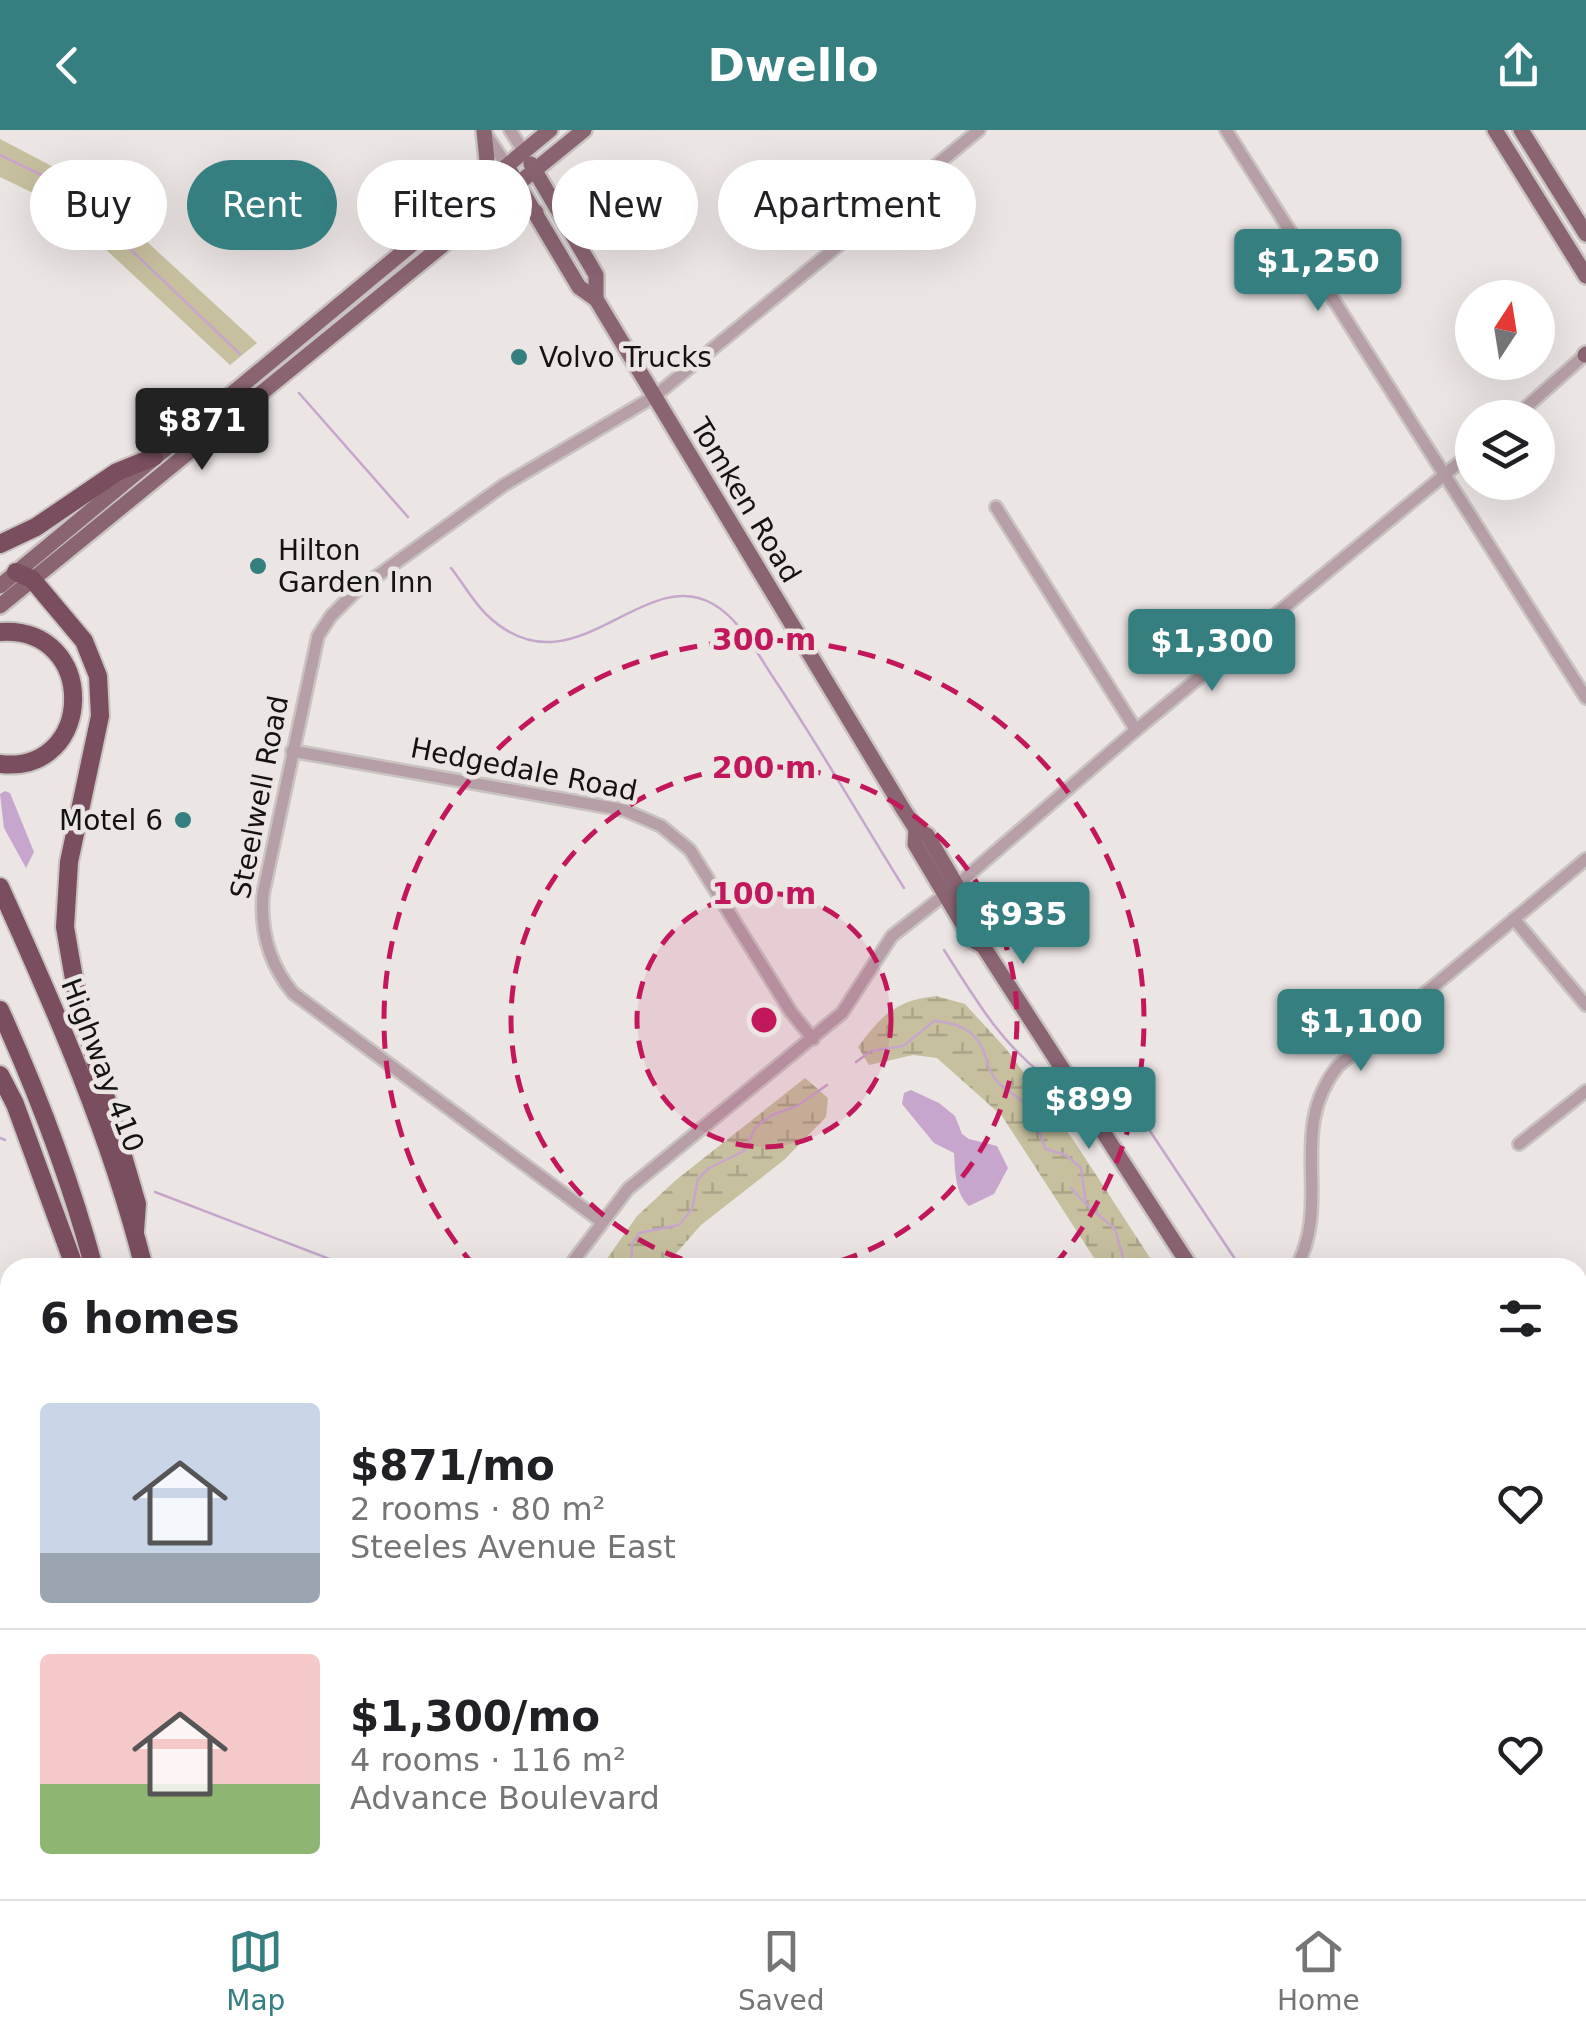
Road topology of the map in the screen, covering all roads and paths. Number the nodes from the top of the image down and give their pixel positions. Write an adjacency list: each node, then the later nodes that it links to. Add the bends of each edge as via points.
1 (484, 130): 10 (main road); 11 (street)
2 (510, 130): 9 (street)
3 (550, 130): 9 (main road)
4 (584, 130): 13 (main road)
5 (978, 130): 23 (street, Steelwell Road)
6 (1226, 130): 27 (street)
7 (1495, 130): 20 (main road)
8 (1520, 130): 17 (main road)
9 (524, 152): 12 (main road); 13 (main road, Tomken Road)
10 (487, 160)
11 (504, 160)
12 (515, 160)
13 (534, 170): 21 (main road, Tomken Road, via 596,276)
14 (532, 206): 16 (main road, Tomken Road)
15 (532, 211): 16 (main road)
16 (536, 212): 21 (main road, Tomken Road, via 579,287)
17 (1586, 234)
18 (404, 250): 25 (main road)
19 (436, 250): 30 (main road, via 226,424)
20 (1586, 276)
21 (596, 299): 23 (main road, Tomken Road)
22 (1586, 354): 24 (street)
23 (655, 396): 36 (street, Steelwell Road, via 504,485 340,605 318,636); 40 (main road, Tomken Road, via 916,829 927,835)
24 (1534, 400)
25 (154, 457): 29 (highway); 30 (main road)
26 (1455, 467): 27 (street)
27 (1444, 476): 34 (street); 35 (street)
28 (996, 507): 35 (street)
29 (0, 544)
30 (24, 576): 31 (main road); 32 (main road); 49 (highway, via 84,641 100,692 66,880 65,927 78,1002 137,1204)
31 (0, 586)
32 (0, 606)
33 (0, 632): 37 (highway, via 34,636 51,647 74,696 71,721 57,743 27,762)
34 (1586, 698)
35 (1136, 730): 40 (street)
36 (292, 751): 44 (street, Hedgedale Road, via 624,810 661,826 690,850); 48 (street, Steelwell Road, via 261,912 281,978)
37 (0, 764)
38 (1586, 859): 41 (street)
39 (0, 887): 49 (highway, Highway 410, via 69,1040)
40 (951, 890): 44 (street, via 892,936 853,1001); 54 (main road, Tomken Road, via 984,932 983,946)
41 (1514, 919): 42 (street); 55 (street, via 1329,1078 1312,1116 1312,1214)
42 (1586, 1006)
43 (0, 1010): 51 (highway, via 74,1192)
44 (813, 1040): 48 (street, via 628,1188)
45 (0, 1074): 50 (highway)
46 (1586, 1090): 47 (street)
47 (1520, 1144)
48 (602, 1222): 53 (street)
49 (135, 1232): 52 (highway, Highway 410)
50 (71, 1258)
51 (91, 1258)
52 (142, 1258)
53 (575, 1258)
54 (1185, 1258)
55 (1301, 1258)

